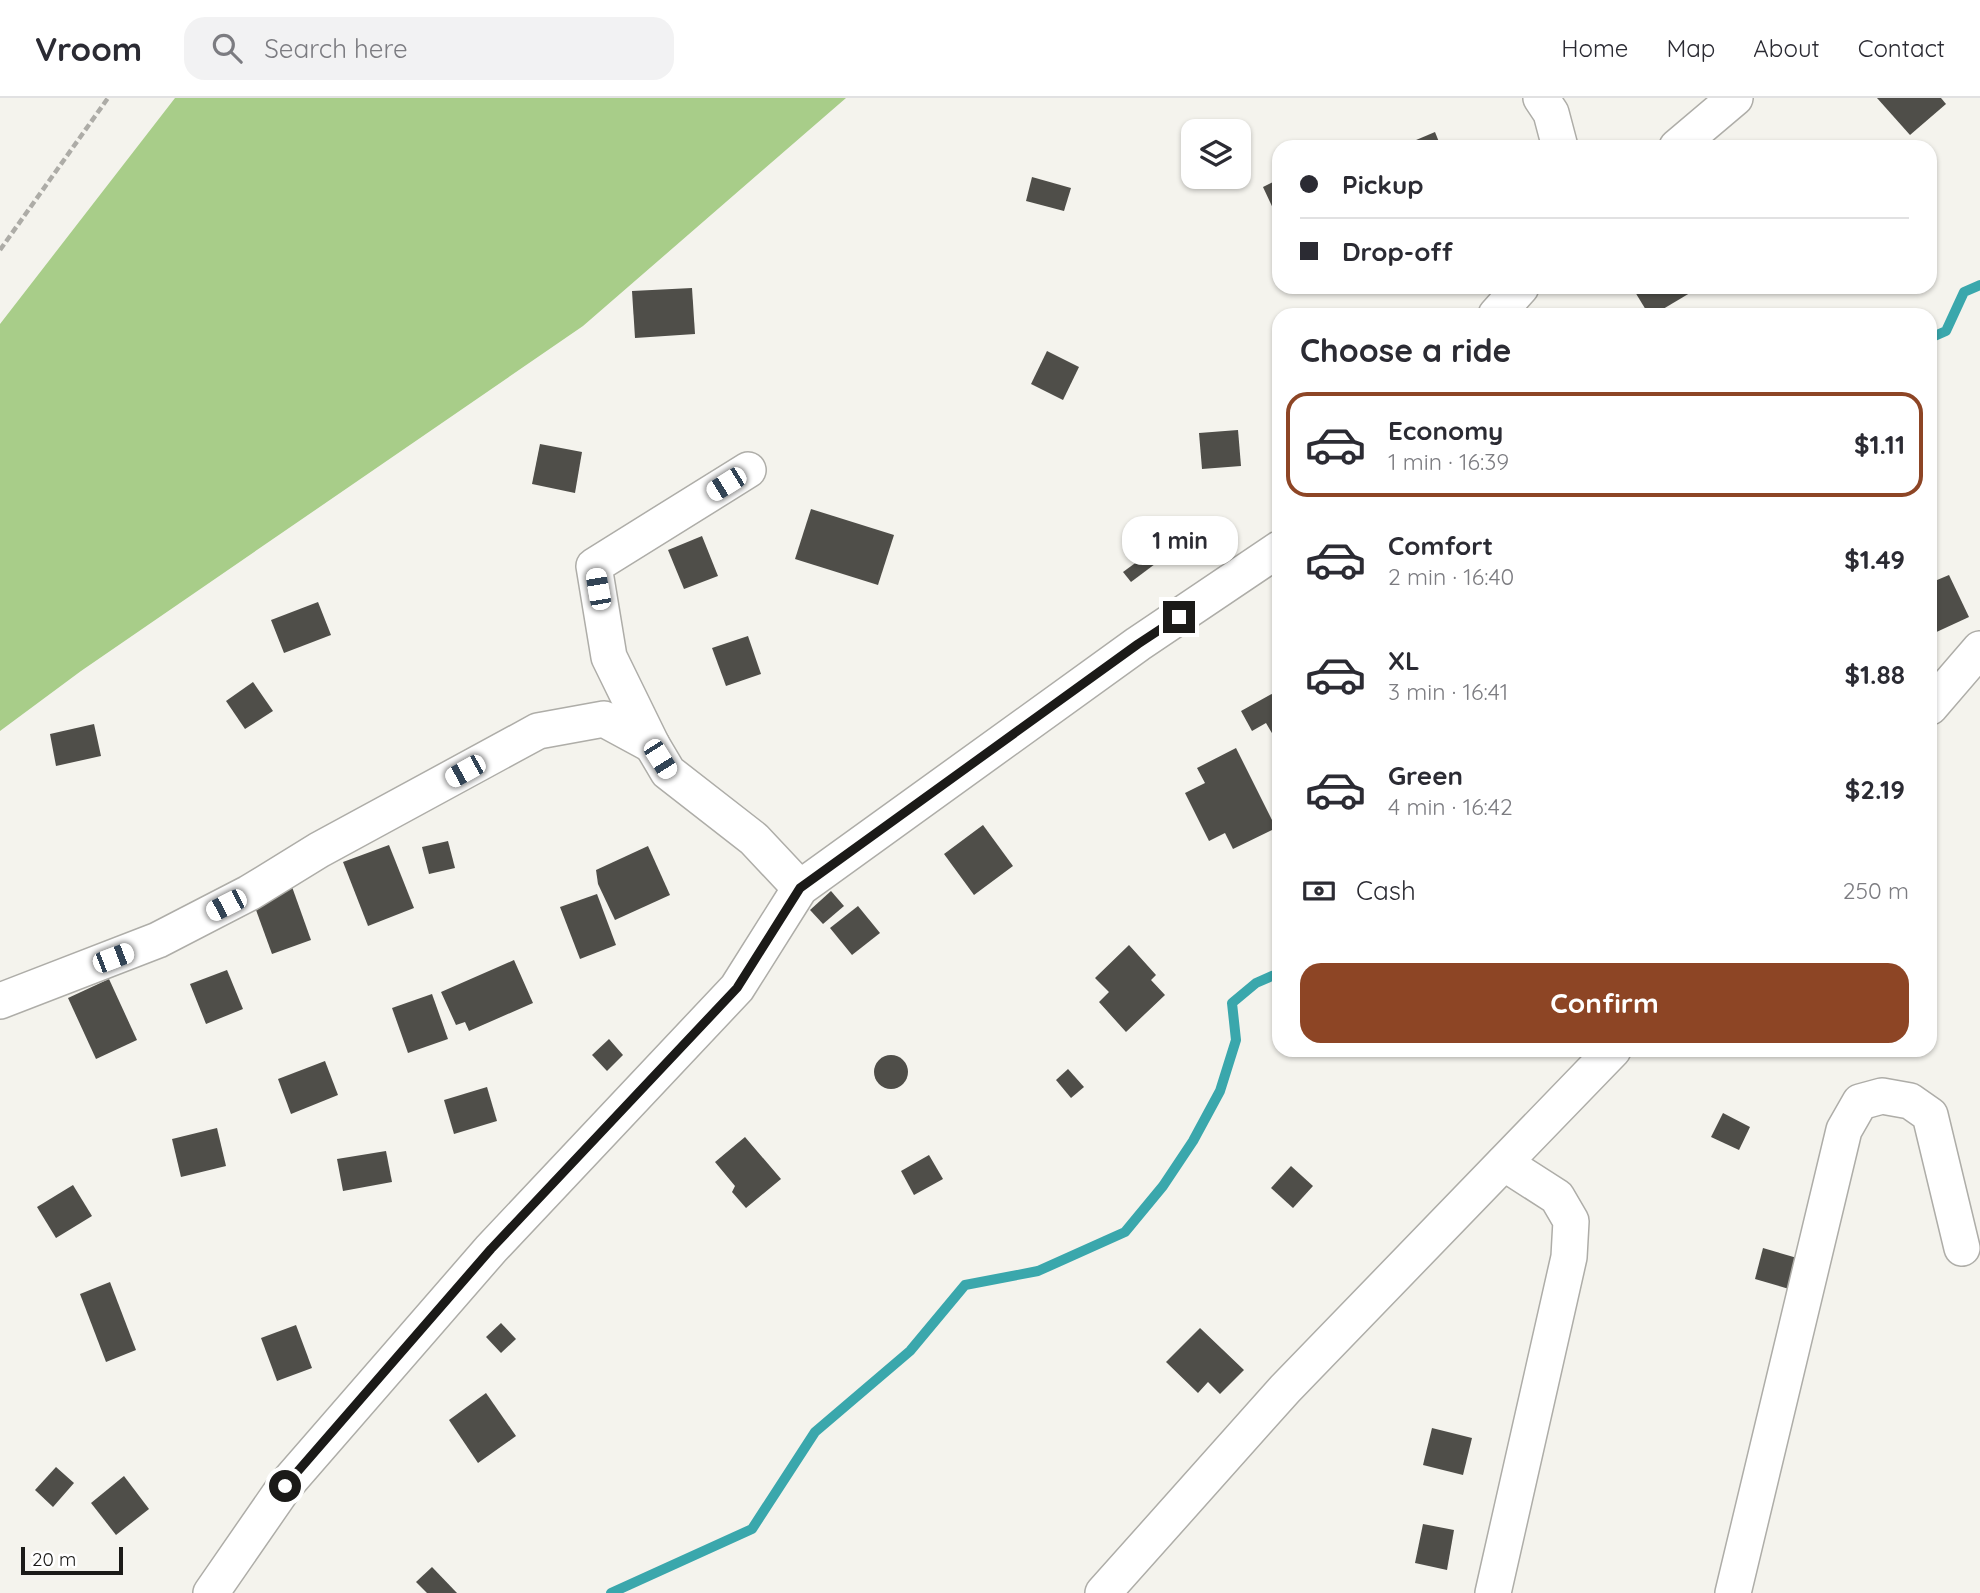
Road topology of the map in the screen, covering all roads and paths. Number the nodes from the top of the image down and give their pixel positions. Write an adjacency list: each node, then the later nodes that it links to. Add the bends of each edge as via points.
1 (108, 98): 6 (path)
2 (1541, 98): 4 (street, via 1551,113)
3 (1735, 98): 5 (street)
4 (1558, 140)
5 (1685, 140)
6 (0, 250)
7 (1515, 294): 8 (street)
8 (1502, 308)
9 (748, 470): 13 (street, via 594,566 609,657)
10 (1272, 553): 14 (street)
11 (1980, 649): 12 (street)
12 (1937, 699)
13 (652, 746): 14 (street, via 668,772 754,839); 15 (street, via 604,719 538,732 169,934)
14 (800, 888): 19 (street, via 737,988 491,1249 294,1475)
15 (0, 1001)
16 (1606, 1057): 17 (street)
17 (1504, 1163): 20 (street, via 1284,1389); 21 (street, via 1557,1197 1571,1221 1569,1256)
18 (1962, 1248): 22 (street, via 1930,1115 1910,1101 1882,1096 1860,1102 1844,1130)
19 (211, 1593)
20 (1103, 1593)
21 (1493, 1593)
22 (1733, 1593)

